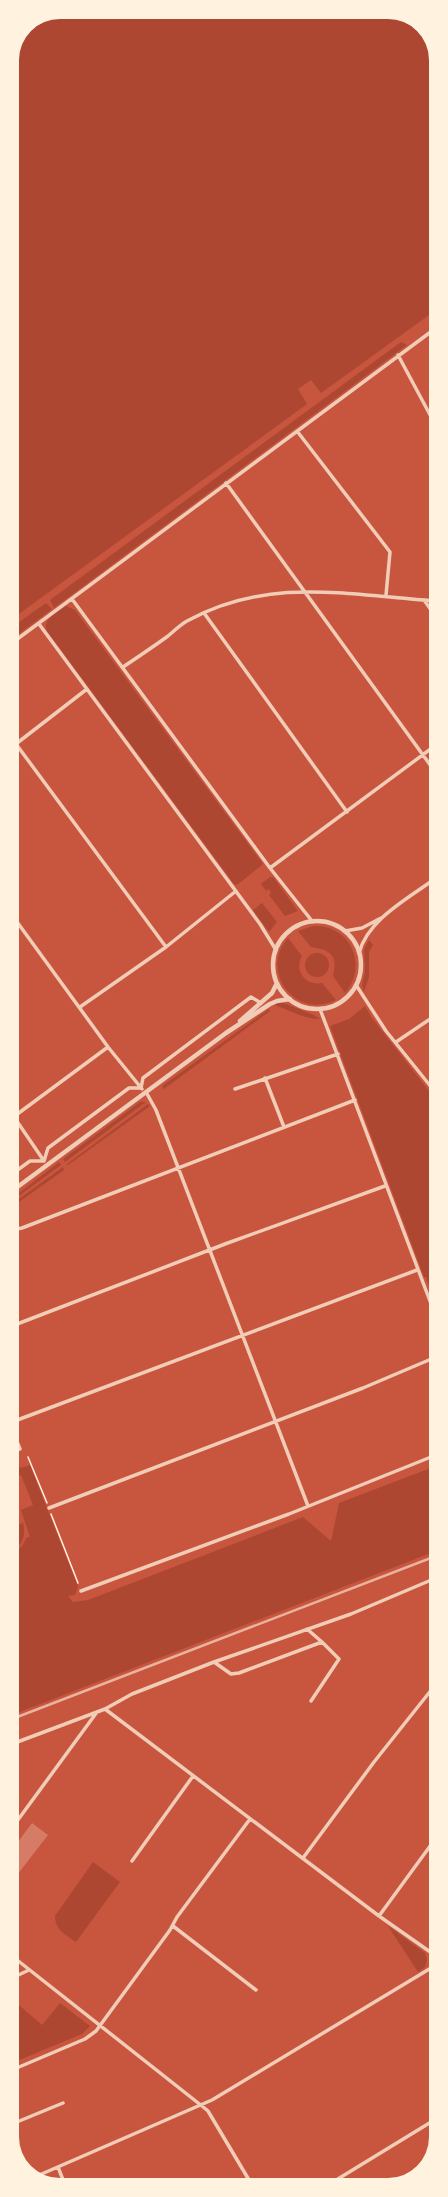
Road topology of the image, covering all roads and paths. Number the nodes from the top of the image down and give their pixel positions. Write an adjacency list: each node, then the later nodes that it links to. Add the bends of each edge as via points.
1 (429, 333): 2 (street)
2 (398, 355): 3 (street); 4 (street)
3 (429, 413)
4 (297, 431): 5 (street); 7 (street, via 390,552)
5 (226, 483): 6 (street); 8 (street)
6 (303, 590): 7 (street); 12 (street, via 256,596); 20 (street)
7 (386, 595): 9 (street)
8 (72, 599): 13 (street); 15 (street)
9 (424, 600): 10 (street); 11 (street)
10 (429, 600)
11 (429, 607)
12 (204, 613): 15 (street, via 186,622); 22 (street)
13 (39, 624): 14 (street); 16 (street)
14 (19, 639)
15 (123, 667): 23 (street)
16 (87, 689): 17 (street); 25 (street)
17 (19, 742)
18 (19, 748): 30 (street)
19 (429, 750): 20 (street)
20 (422, 755): 21 (street); 22 (street)
21 (429, 764)
22 (347, 812): 23 (street)
23 (270, 868): 27 (street)
24 (429, 883): 26 (street)
25 (236, 891): 30 (street); 31 (street)
26 (386, 915): 29 (street, via 362,928); 32 (street, via 367,934)
27 (312, 922): 29 (street, via 324,922); 31 (street, via 302,924 287,933)
28 (19, 924): 37 (street)
29 (345, 931): 32 (street, via 354,941)
30 (166, 947): 37 (street)
31 (276, 950): 33 (street, via 274,972)
32 (359, 953): 34 (street, via 361,964)
33 (277, 983): 35 (street); 36 (street, via 272,993)
34 (356, 985): 38 (street, via 340,1003); 41 (street)
35 (290, 999): 38 (street, via 299,1005); 40 (street, via 270,1004)
36 (261, 1003): 40 (street); 46 (street, via 251,997 143,1078)
37 (80, 1007): 42 (street)
38 (320, 1009): 43 (street)
39 (429, 1020): 41 (street)
40 (226, 1033): 48 (street)
41 (396, 1042): 45 (street)
42 (108, 1047): 46 (street); 50 (street)
43 (338, 1054): 44 (street); 49 (street)
44 (265, 1078): 47 (street); 52 (street)
45 (429, 1084)
46 (141, 1088): 48 (street); 53 (street, via 128,1088 48,1148)
47 (235, 1089)
48 (145, 1092): 53 (street); 54 (street, via 155,1108)
49 (355, 1100): 52 (street); 57 (street)
50 (19, 1112)
51 (19, 1125): 53 (street)
52 (284, 1127): 54 (street)
53 (45, 1163): 55 (street, via 30,1161); 56 (street)
54 (178, 1168): 58 (street); 59 (street)
55 (19, 1169)
56 (19, 1185)
57 (385, 1186): 59 (street); 60 (street)
58 (19, 1229)
59 (210, 1250): 62 (street); 63 (street)
60 (417, 1270): 61 (street); 63 (street)
61 (429, 1300)
62 (19, 1323)
63 (243, 1336): 65 (street); 66 (street)
64 (429, 1360): 66 (street)
65 (19, 1419)
66 (275, 1420): 69 (street); 70 (street)
67 (28, 1457): 70 (path)
68 (429, 1458): 69 (street)
69 (308, 1506): 73 (street)
70 (49, 1508): 72 (path)
71 (429, 1581): 74 (street, via 351,1614)
72 (78, 1583)
73 (81, 1591)
74 (306, 1629): 75 (street); 76 (street)
75 (322, 1642): 76 (street, via 239,1673 231,1674); 78 (street, via 339,1659)
76 (214, 1662): 79 (street, via 132,1694)
77 (429, 1693): 86 (street, via 369,1768)
78 (311, 1701)
79 (105, 1709): 80 (street); 82 (street)
80 (97, 1712): 81 (street); 83 (street)
81 (19, 1741)
82 (193, 1776): 84 (street); 87 (street)
83 (19, 1818)
84 (250, 1818): 86 (street); 89 (street, via 176,1917)
85 (429, 1848): 88 (street)
86 (303, 1858): 88 (street)
87 (132, 1861)
88 (379, 1916): 90 (street)
89 (173, 1926): 95 (street); 96 (street)
90 (429, 1951)
91 (19, 1962): 93 (street)
92 (429, 1969): 99 (street)
93 (29, 1970): 94 (street); 96 (street)
94 (19, 1975)
95 (256, 1990)
96 (100, 2027): 97 (street, via 86,2039); 99 (street)
97 (19, 2067)
98 (63, 2103): 100 (street)
99 (202, 2106): 102 (street); 105 (street, via 208,2111)
100 (19, 2121)
101 (429, 2123): 106 (street)
102 (58, 2168): 103 (street); 104 (street)
103 (42, 2174)
104 (62, 2178)
105 (248, 2178)
106 (339, 2178)

